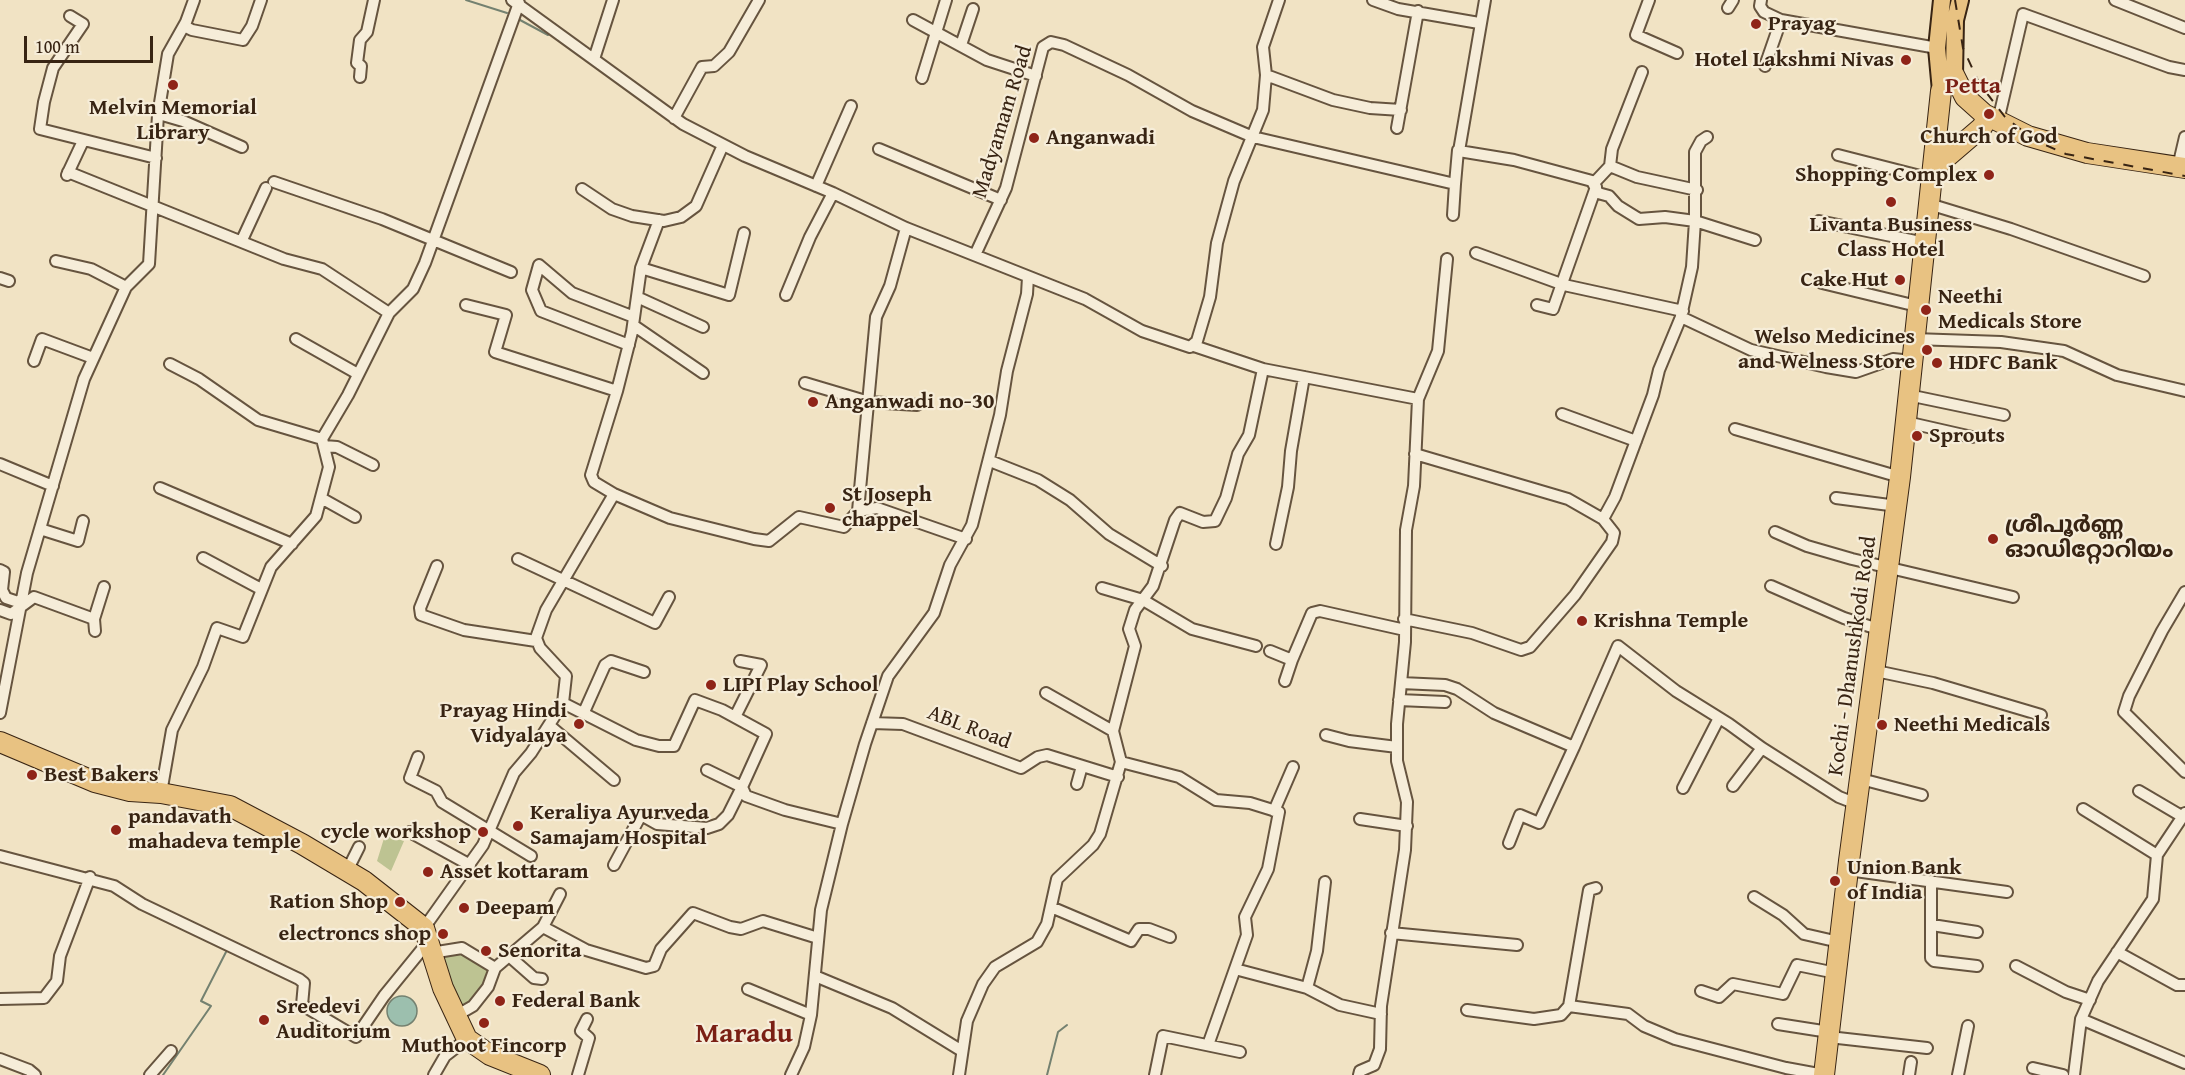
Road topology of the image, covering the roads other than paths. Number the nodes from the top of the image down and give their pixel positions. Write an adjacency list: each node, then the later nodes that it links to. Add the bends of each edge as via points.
1 (194, 0): 22 (street)
2 (261, 0): 22 (street, via 243,40)
3 (374, 0): 35 (street, via 367,32 360,40)
4 (613, 0): 28 (street)
5 (759, 0): 41 (street, via 729,52 714,66 702,67)
6 (946, 0): 24 (street)
7 (1279, 0): 32 (street, via 1264,40)
8 (1373, 0): 17 (street)
9 (1485, 0): 21 (street)
10 (1649, 0): 27 (street, via 1636,35)
11 (1942, 0): 26 (main road)
12 (1960, 0): 33 (main road, via 1955,20)
13 (2115, 0): 23 (street)
14 (1759, 1): 20 (street, via 1764,12)
15 (515, 2): 28 (street); 73 (street)
16 (973, 9): 25 (street)
17 (1418, 11): 21 (street); 39 (street, via 1402,86)
18 (70, 16): 47 (street, via 83,24 53,68 40,129)
19 (913, 20): 24 (street)
20 (1781, 20): 26 (street); 29 (street)
21 (1479, 23): 51 (street)
22 (184, 26): 40 (street, via 168,54)
23 (2185, 28)
24 (938, 33): 25 (street); 36 (street)
25 (961, 45): 34 (street, via 998,65)
26 (1937, 48): 37 (main road)
27 (1677, 53)
28 (594, 59): 41 (street)
29 (1765, 66)
30 (2185, 70): 42 (street, via 2023,14)
31 (1642, 72): 54 (street, via 1612,148)
32 (1266, 75): 39 (street, via 1333,100); 44 (street, via 1263,110)
33 (1954, 75): 37 (highway); 42 (highway, via 1965,97)
34 (1036, 76): 44 (street, Madyamam Road, via 1046,43 1064,45 1192,111); 63 (street, Madyamam Road)
35 (360, 77)
36 (922, 78)
37 (1941, 91): 42 (highway); 55 (highway, Kochi - Dhanushkodi Road)
38 (851, 106): 59 (street)
39 (1401, 110): 43 (street)
40 (159, 114): 49 (street); 53 (street)
41 (674, 118): 48 (street)
42 (1989, 122): 55 (highway); 56 (highway, via 2057,158)
43 (1397, 128)
44 (1253, 137): 57 (street); 99 (street, via 1234,181 1217,243 1210,297)
45 (1707, 137): 61 (street, via 1695,152)
46 (2185, 137): 56 (street)
47 (83, 141): 53 (street); 65 (street, via 67,174)
48 (723, 145): 59 (street); 67 (street, via 696,206 681,217)
49 (242, 147)
50 (879, 149): 63 (street)
51 (1458, 150): 57 (street); 58 (street, via 1514,160)
52 (1838, 154): 55 (street)
53 (156, 158): 65 (street)
54 (1611, 166): 58 (street); 61 (street, via 1627,174)
55 (1935, 171): 64 (highway, Kochi - Dhanushkodi Road)
56 (2183, 171)
57 (1455, 184): 66 (street)
58 (1595, 185): 69 (street, via 1598,193 1609,196 1639,219); 85 (street)
59 (816, 186): 62 (street)
60 (582, 189): 67 (street, via 612,209)
61 (1697, 190): 69 (street)
62 (833, 193): 70 (street); 87 (street)
63 (1001, 200): 77 (street, Madyamam Road)
64 (1929, 204): 75 (highway, Kochi - Dhanushkodi Road); 82 (street)
65 (153, 206): 72 (street); 86 (street, via 149,264)
66 (1453, 215)
67 (659, 220): 80 (street)
68 (1819, 220): 75 (street)
69 (1695, 221): 74 (street); 93 (street, via 1692,267)
70 (906, 228): 77 (street); 113 (street, via 890,286 876,317)
71 (744, 233): 80 (street, via 729,295)
72 (242, 240): 73 (street, via 270,185); 92 (street, via 284,259 321,269)
73 (436, 240): 81 (street); 92 (street, via 413,289)
74 (1755, 240)
75 (1925, 243): 91 (highway, Kochi - Dhanushkodi Road)
76 (1476, 254): 85 (street)
77 (975, 255): 83 (street)
78 (1447, 259): 112 (street, via 1438,351)
79 (56, 261): 86 (street, via 91,269)
80 (641, 268): 88 (street)
81 (511, 272)
82 (2144, 276)
83 (1028, 277): 99 (street, via 1084,298 1142,331); 123 (street)
84 (1822, 283): 91 (street)
85 (1564, 285): 90 (street, via 1553,309); 93 (street)
86 (126, 287): 100 (street)
87 (786, 295)
88 (637, 297): 94 (street); 95 (street)
89 (466, 305): 109 (street, via 506,315 495,352)
90 (1537, 305)
91 (1917, 306): 97 (highway, Kochi - Dhanushkodi Road)
92 (389, 313): 106 (street)
93 (1682, 314): 102 (street, via 1750,350 1826,367 1856,372 1893,360); 120 (street)
94 (633, 321): 98 (street); 98 (street, via 572,293 539,265 532,290 541,311); 105 (street)
95 (703, 327)
96 (296, 339): 106 (street)
97 (1914, 339): 102 (highway, Kochi - Dhanushkodi Road); 110 (street, via 2001,342 2064,351 2117,375)
98 (629, 345): 109 (street)
99 (1194, 346): 104 (street)
100 (93, 358): 101 (street, via 42,339); 127 (street)
101 (34, 361)
102 (1911, 362): 111 (highway, Kochi - Dhanushkodi Road)
103 (170, 364): 121 (street, via 258,420)
104 (1263, 369): 107 (street); 145 (street, via 1249,435 1238,454 1215,521 1203,522 1180,513)
105 (703, 373)
106 (358, 374): 121 (street)
107 (1304, 377): 112 (street); 141 (street)
108 (805, 383): 113 (street)
109 (618, 391): 129 (street, via 591,475 594,482)
110 (2185, 391)
111 (1908, 395): 116 (street); 117 (highway, Kochi - Dhanushkodi Road)
112 (1418, 399): 122 (street)
113 (869, 402): 114 (street); 133 (street)
114 (917, 405)
115 (1562, 414): 120 (street)
116 (2004, 415)
117 (1906, 422): 119 (street); 126 (highway, Kochi - Dhanushkodi Road)
118 (1735, 429): 126 (street)
119 (1972, 437)
120 (1636, 441): 135 (street)
121 (323, 442): 125 (street); 130 (street, via 329,467)
122 (1415, 454): 135 (street, via 1568,499); 160 (street, via 1406,530)
123 (990, 461): 139 (street); 145 (street, via 1038,480 1070,500 1109,534)
124 (0, 464): 127 (street)
125 (373, 465)
126 (1900, 477): 132 (highway, Kochi - Dhanushkodi Road)
127 (53, 486): 137 (street)
128 (160, 488): 140 (street)
129 (614, 494): 133 (street, via 669,518 768,541 799,517 844,527); 148 (street)
130 (321, 498): 134 (street); 140 (street, via 316,516)
131 (1836, 498): 132 (street)
132 (1897, 506): 146 (highway, Kochi - Dhanushkodi Road)
133 (858, 511): 139 (street, via 877,508)
134 (355, 517)
135 (1603, 519): 160 (street, via 1614,532 1612,542 1575,595 1530,647 1521,650 1472,633)
136 (83, 521): 137 (street, via 78,541)
137 (40, 529): 157 (street)
138 (1775, 532): 146 (street, via 1807,546)
139 (966, 539): 181 (street, via 950,565 934,613 888,676)
140 (292, 544): 152 (street, via 271,567)
141 (1276, 544)
142 (203, 558): 152 (street)
143 (518, 559): 148 (street)
144 (437, 566): 163 (street, via 420,608 421,615 464,630)
145 (1162, 566): 156 (street)
146 (1889, 566): 155 (street); 161 (highway, Kochi - Dhanushkodi Road)
147 (0, 570): 157 (street, via 4,572 2,590 6,598)
148 (565, 580): 154 (street, via 655,623); 163 (street, via 546,610)
149 (1771, 586): 161 (street)
150 (104, 587): 159 (street)
151 (1102, 588): 156 (street)
152 (261, 589): 203 (street, via 243,637 217,628 172,730)
153 (2185, 592): 194 (street, via 2124,712)
154 (669, 597)
155 (2013, 597)
156 (1143, 600): 164 (street, via 1192,629); 183 (street, via 1129,629 1134,646)
157 (21, 605): 158 (street, via 11,614); 159 (street, via 34,597); 177 (street)
158 (0, 610)
159 (94, 619): 162 (street)
160 (1405, 624): 166 (street, via 1387,626 1320,611 1312,613); 171 (street)
161 (1881, 630): 168 (highway, Kochi - Dhanushkodi Road)
162 (95, 631)
163 (536, 641): 175 (street, via 566,675)
164 (1256, 646)
165 (1270, 651): 166 (street)
166 (1292, 660): 170 (street)
167 (740, 661): 179 (street, via 761,665)
168 (1876, 671): 178 (street); 196 (highway, Kochi - Dhanushkodi Road)
169 (644, 672): 176 (street, via 611,661 605,665)
170 (1285, 681)
171 (1401, 683): 173 (street); 187 (street, via 1457,689 1494,713)
172 (1046, 693): 183 (street)
173 (1399, 699): 174 (street); 186 (street)
174 (1445, 702)
175 (563, 703): 176 (street); 182 (street)
176 (584, 712): 179 (street, via 636,740 659,746 674,746 695,700)
177 (0, 713)
178 (2041, 715)
179 (735, 717): 200 (street, via 766,734)
180 (1719, 718): 187 (street, via 1618,646); 188 (street); 201 (street)
181 (872, 723): 191 (street, ABL Road, via 903,724 1021,768 1047,755); 210 (street)
182 (550, 726): 197 (street); 212 (street, via 514,773)
183 (1113, 731): 190 (street)
184 (1326, 735): 186 (street)
185 (0, 742): 203 (highway, via 95,782 130,791)
186 (1397, 747): 211 (street, via 1407,802)
187 (1574, 747): 214 (street, via 1539,823 1520,815)
188 (1762, 748): 199 (street); 205 (street, via 1839,797)
189 (418, 757): 212 (street, via 410,778 436,791 442,802)
190 (1121, 762): 195 (street); 207 (street, via 1179,777 1216,800 1250,803)
191 (1082, 766): 195 (street, ABL Road); 198 (street)
192 (1293, 767): 207 (street)
193 (707, 770): 200 (street)
194 (2185, 772)
195 (1118, 777): 230 (street, via 1106,821 1094,845 1058,879)
196 (1861, 779): 204 (street); 205 (highway, Kochi - Dhanushkodi Road)
197 (614, 780)
198 (1077, 784)
199 (1733, 786)
200 (742, 787): 210 (street, via 746,796); 220 (street, via 728,815 707,828 657,824 641,815)
201 (1683, 788)
202 (2139, 791): 208 (street)
203 (160, 793): 222 (highway, via 230,806)
204 (1922, 795)
205 (1857, 804): 221 (highway, Kochi - Dhanushkodi Road)
206 (2083, 809): 216 (street)
207 (1274, 811): 245 (street, via 1279,812 1273,851 1245,918 1247,935)
208 (2184, 815): 216 (street)
209 (1360, 819): 211 (street)
210 (842, 824): 236 (street)
211 (1407, 826): 234 (street)
212 (490, 829): 218 (street); 219 (street)
213 (410, 832): 219 (street)
214 (1509, 843)
215 (359, 848): 222 (street)
216 (2157, 855): 240 (street, via 2153,899)
217 (0, 856): 223 (street)
218 (531, 856)
219 (471, 865): 237 (street)
220 (614, 866)
221 (1848, 870): 224 (street); 238 (highway, Kochi - Dhanushkodi Road)
222 (347, 871): 237 (highway, via 364,881)
223 (90, 877): 237 (street, via 299,979 304,983 302,1005 356,1037); 253 (street, via 60,956 57,981 44,998)
224 (1931, 881): 227 (street); 231 (street)
225 (1325, 882): 250 (street, via 1317,951)
226 (1596, 888): 255 (street, via 1589,890)
227 (2007, 892)
228 (560, 894): 232 (street)
229 (1754, 897): 238 (street, via 1804,934)
230 (1051, 907): 235 (street, via 1131,940 1138,929); 269 (street, via 1037,942 995,967 983,984 967,1021)
231 (1932, 925): 233 (street); 242 (street, via 1934,961)
232 (543, 927): 236 (street, via 586,950 646,968 654,966 661,949 693,913 730,927 741,929 763,921); 241 (street)
233 (1977, 932)
234 (1391, 933): 239 (street); 257 (street)
235 (1170, 937)
236 (818, 938): 247 (street)
237 (427, 941): 244 (street, via 462,948); 259 (highway)
238 (1839, 942): 246 (highway, Kochi - Dhanushkodi Road)
239 (1517, 945)
240 (2117, 952): 249 (street, via 2177,985); 254 (street)
241 (509, 956): 244 (street); 248 (street, via 534,978)
242 (1977, 966)
243 (2016, 966): 254 (street)
244 (495, 968): 259 (street, via 482,996)
245 (1235, 969): 250 (street); 266 (street)
246 (1836, 973): 252 (street, via 1797,964 1783,994 1733,984 1719,997); 264 (highway, Kochi - Dhanushkodi Road)
247 (815, 976): 258 (street); 269 (street, via 892,1008)
248 (542, 979)
249 (2185, 985)
250 (1307, 988): 257 (street, via 1340,1005)
251 (748, 989): 258 (street)
252 (1701, 991)
253 (0, 999)
254 (2090, 1000): 260 (street)
255 (1569, 1006): 256 (street, via 1561,1016 1534,1019); 284 (street, via 1628,1014 1644,1026 1675,1039)
256 (1467, 1010)
257 (1381, 1014): 283 (street, via 1380,1048 1374,1065)
258 (811, 1015): 280 (street, via 804,1047)
259 (454, 1017): 265 (highway)
260 (2081, 1018): 273 (street); 288 (street)
261 (587, 1019): 279 (street, via 581,1031 589,1038)
262 (1778, 1024): 264 (street)
263 (1968, 1026): 286 (street)
264 (1829, 1035): 267 (street); 284 (highway, Kochi - Dhanushkodi Road)
265 (467, 1039): 277 (street, via 445,1056); 278 (highway, via 490,1055)
266 (1208, 1045): 270 (street); 282 (street, via 1163,1036)
267 (1927, 1048)
268 (171, 1051): 276 (street)
269 (962, 1051): 281 (street)
270 (1240, 1052)
271 (0, 1059): 275 (street)
272 (1911, 1062): 285 (street)
273 (2185, 1062)
274 (2033, 1068): 287 (street)
275 (34, 1075)
276 (150, 1075)
277 (434, 1075)
278 (540, 1075)
279 (578, 1075)
280 (791, 1075)
281 (959, 1075)
282 (1155, 1075)
283 (1359, 1075)
284 (1824, 1075)
285 (1910, 1075)
286 (1958, 1075)
287 (2063, 1075)
288 (2074, 1075)

